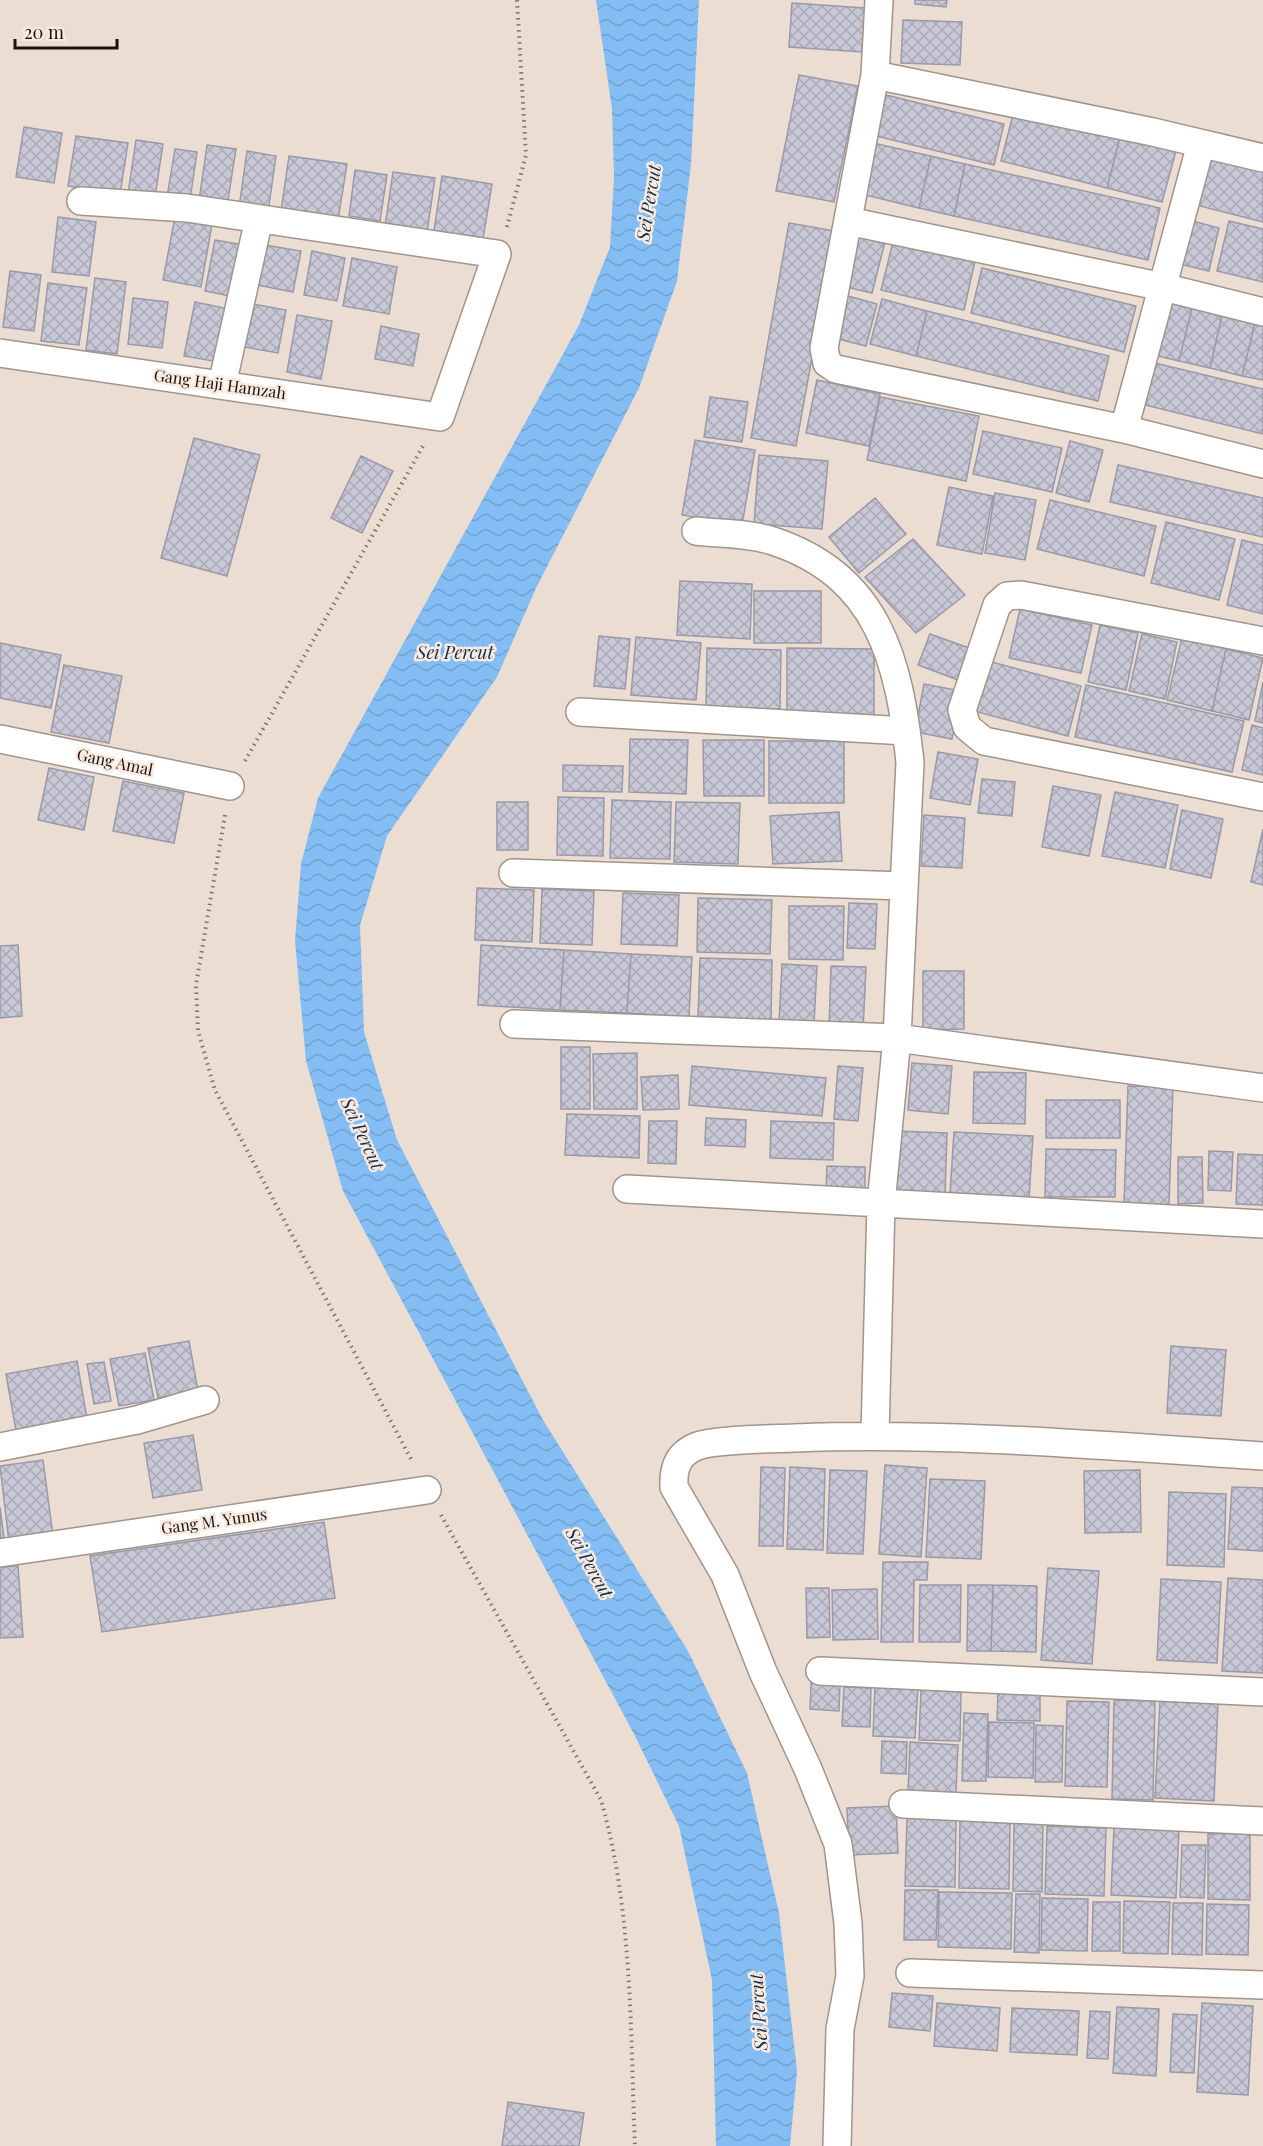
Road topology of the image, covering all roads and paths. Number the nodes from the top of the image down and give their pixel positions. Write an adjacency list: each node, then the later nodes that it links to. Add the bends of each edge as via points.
1 (517, 0): 9 (path, via 526,155)
2 (879, 0): 3 (street)
3 (875, 75): 4 (street); 8 (street)
4 (1201, 144): 5 (street); 10 (street)
5 (1263, 158)
6 (81, 201): 7 (street, via 187,208)
7 (260, 219): 9 (street); 13 (street)
8 (848, 221): 10 (street); 15 (street, via 824,348 827,363 836,369)
9 (497, 254): 14 (street)
10 (1163, 287): 11 (street); 15 (street)
11 (1263, 312)
12 (0, 353): 13 (street, Gang Haji Hamzah)
13 (222, 385): 14 (street, Gang Haji Hamzah)
14 (440, 417): 22 (path)
15 (1124, 429): 16 (street)
16 (1263, 464)
17 (696, 531): 20 (street, via 771,541 828,566 862,602 879,628 893,667)
18 (1263, 641): 23 (street, via 1021,595 1007,596 997,605 962,710 967,727 984,741)
19 (580, 712): 20 (street)
20 (906, 731): 25 (street, via 910,762)
21 (0, 739): 22 (street, Gang Amal)
22 (230, 786): 36 (path, via 196,986 198,1031 215,1090)
23 (1263, 797)
24 (513, 873): 25 (street)
25 (903, 886): 27 (street)
26 (514, 1024): 27 (street)
27 (897, 1038): 28 (street); 30 (street)
28 (1263, 1088)
29 (627, 1188): 30 (street)
30 (881, 1204): 31 (street); 33 (street)
31 (1263, 1224)
32 (205, 1400): 34 (street, via 137,1420)
33 (875, 1435): 35 (street); 45 (street, via 759,1439 696,1446 681,1457 673,1471 674,1487 725,1575 838,1844 850,1976 840,2029)
34 (0, 1447)
35 (1263, 1456)
36 (427, 1490): 37 (street, Gang M. Yunus); 44 (path, via 601,1800 614,1848 625,1932)
37 (0, 1553)
38 (820, 1671): 39 (street)
39 (1263, 1692)
40 (903, 1804): 41 (street)
41 (1263, 1821)
42 (910, 1973): 43 (street)
43 (1263, 1985)
44 (635, 2146)
45 (837, 2146)

